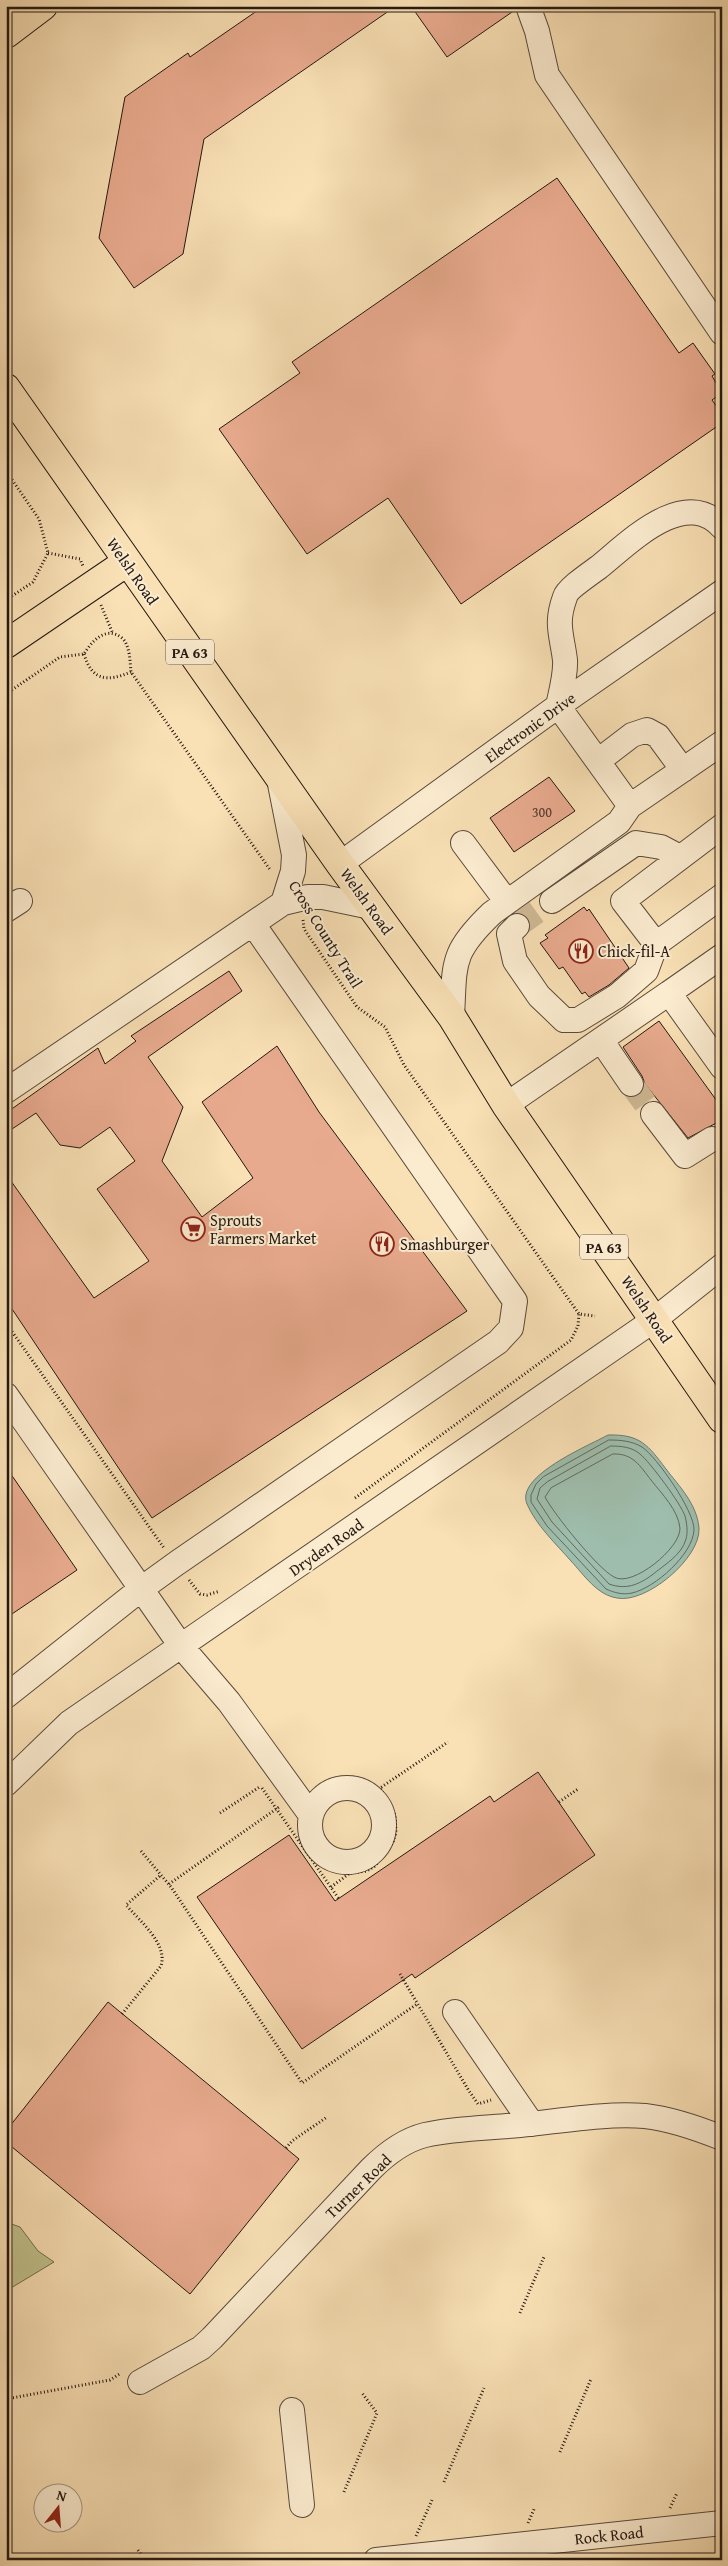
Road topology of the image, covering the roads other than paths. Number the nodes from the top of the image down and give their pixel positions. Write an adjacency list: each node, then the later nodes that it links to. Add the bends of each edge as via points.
1 (43, 6): 3 (main road)
2 (528, 6): 4 (street, via 547,75)
3 (6, 34)
4 (722, 333)
5 (6, 388): 7 (main road, Welsh Road / PA 63)
6 (720, 517): 10 (street, via 694,511 666,518 636,537 565,595 558,629 565,662)
7 (127, 562): 9 (main road); 14 (main road, Welsh Road / PA 63)
8 (722, 592): 10 (street, Electronic Drive)
9 (6, 644)
10 (558, 706): 12 (street); 19 (street, Electronic Drive)
11 (721, 747): 13 (street)
12 (598, 761): 13 (street, via 632,735 647,730 658,736); 15 (street)
13 (683, 770): 15 (street)
14 (279, 779): 19 (main road, Welsh Road / PA 63); 21 (street, via 294,855)
15 (630, 806): 23 (street, via 619,822)
16 (722, 826): 18 (street)
17 (463, 843): 23 (street)
18 (680, 857): 22 (street, via 661,847 636,842); 27 (street, via 623,900)
19 (340, 864): 24 (main road, Welsh Road / PA 63)
20 (722, 896): 27 (street)
21 (287, 899): 24 (street, via 322,897); 25 (street)
22 (552, 901)
23 (507, 902): 30 (street, via 474,930 460,948 455,964)
24 (371, 908): 30 (main road, Welsh Road / PA 63)
25 (253, 924): 34 (street); 42 (street, via 515,1301 511,1328 498,1342)
26 (517, 926): 27 (street, via 509,934 515,960 539,996 564,1020 578,1020 617,996 646,971)
27 (656, 944)
28 (722, 956): 29 (street)
29 (669, 993): 31 (street); 32 (street)
30 (452, 1018): 35 (main road, Welsh Road / PA 63)
31 (601, 1040): 33 (street); 35 (street)
32 (722, 1067)
33 (631, 1084)
34 (6, 1091)
35 (506, 1105): 39 (main road, Welsh Road / PA 63)
36 (653, 1114): 37 (street, via 684,1156)
37 (712, 1139)
38 (722, 1266): 39 (street, Dryden Road)
39 (654, 1320): 41 (main road, Welsh Road / PA 63); 43 (street, Dryden Road)
40 (6, 1395): 42 (street)
41 (722, 1419)
42 (141, 1588): 43 (street); 44 (street)
43 (181, 1646): 45 (street, Dryden Road, via 69,1723); 46 (street, via 229,1702)
44 (6, 1696)
45 (6, 1784)
46 (310, 1814)
47 (455, 2012): 48 (street)
48 (532, 2124): 49 (street, Turner Road, via 644,2116 685,2124); 50 (street, Turner Road, via 425,2136 388,2154 201,2348)
49 (722, 2138)
50 (132, 2377)
51 (292, 2410): 52 (street)
52 (302, 2504)
53 (722, 2523): 54 (street, Rock Road)
54 (376, 2560)

